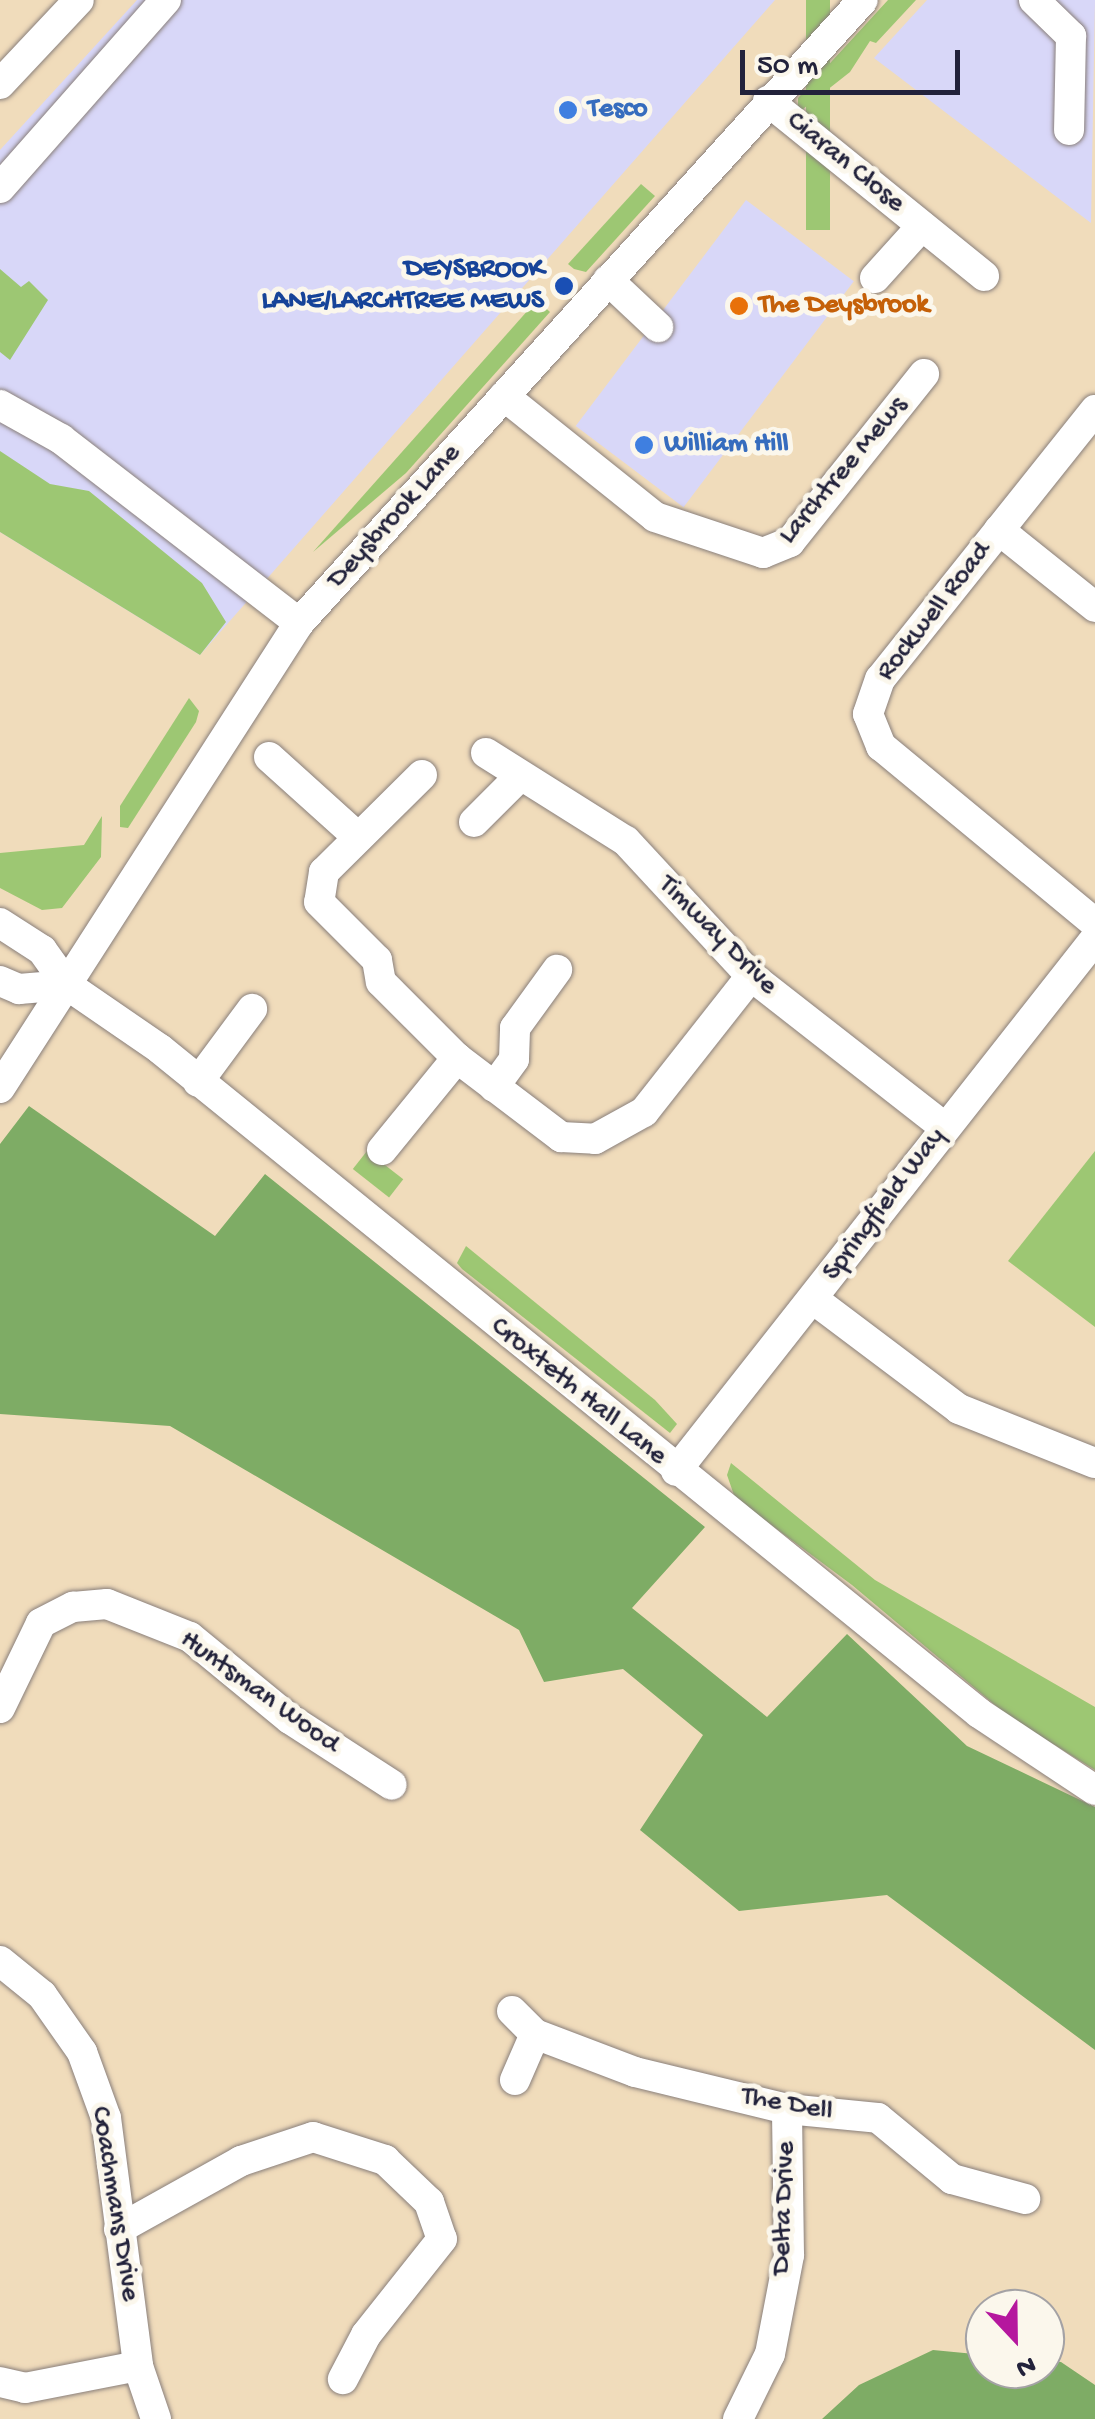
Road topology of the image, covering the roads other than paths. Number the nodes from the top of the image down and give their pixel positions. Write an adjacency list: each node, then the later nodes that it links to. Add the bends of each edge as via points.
1 (78, 0): 5 (street)
2 (166, 0): 8 (street)
3 (863, 0): 6 (street, Deysbrook Lane)
4 (1034, 0): 7 (street, via 1071,36)
5 (0, 84)
6 (768, 101): 9 (street, Ciaran Close); 12 (street, Deysbrook Lane)
7 (1069, 130)
8 (0, 188)
9 (922, 226): 10 (street, Ciaran Close); 11 (street, Ciaran Close)
10 (984, 276)
11 (875, 278)
12 (608, 280): 13 (street); 15 (street, Deysbrook Lane)
13 (658, 327)
14 (924, 374): 15 (street, Larchtree Mews, via 790,542 764,553 655,517)
15 (504, 396): 20 (street, Deysbrook Lane)
16 (0, 405): 20 (street, via 61,439)
17 (1095, 410): 18 (street, Rockwell Road)
18 (999, 530): 19 (street); 28 (street, Rockwell Road, via 880,679 868,714 881,746)
19 (1095, 606)
20 (299, 623): 33 (street, Deysbrook Lane)
21 (486, 753): 24 (street, Timway Drive)
22 (269, 757): 26 (street)
23 (422, 774): 26 (street)
24 (520, 776): 25 (street); 31 (street, Timway Drive, via 626,841)
25 (474, 822)
26 (358, 837): 35 (street, via 324,872 319,902 378,960 381,982)
27 (0, 923): 33 (street, Croxteth Hall Lane, via 42,950)
28 (1095, 923)
29 (1095, 939): 39 (street, Springfield Way)
30 (558, 970): 37 (street, via 515,1028 514,1059)
31 (751, 976): 37 (street, via 644,1112 612,1133 577,1142 561,1138); 39 (street, Timway Drive)
32 (0, 981): 33 (street, via 19,989)
33 (67, 984): 36 (street, Croxteth Hall Lane); 38 (street, Deysbrook Lane)
34 (252, 1009): 36 (street)
35 (457, 1058): 37 (street); 40 (street)
36 (198, 1082): 43 (street, Croxteth Hall Lane)
37 (494, 1087)
38 (0, 1088)
39 (944, 1127): 41 (street, Springfield Way)
40 (382, 1150)
41 (813, 1299): 42 (street, via 959,1409); 43 (street, Springfield Way)
42 (1095, 1464)
43 (676, 1472): 46 (street, Croxteth Hall Lane, via 979,1713)
44 (0, 1708): 45 (street, Huntsman Wood, via 41,1624 72,1606 107,1604 190,1637 290,1719)
45 (392, 1785)
46 (1095, 1790)
47 (0, 1961): 53 (street, Coachmans Drive, via 42,1996 82,2052 106,2118)
48 (512, 2011): 49 (street, The Dell)
49 (535, 2034): 50 (street); 51 (street, The Dell, via 634,2072)
50 (515, 2080)
51 (787, 2109): 52 (street, The Dell, via 878,2118 952,2180); 58 (street, Delta Drive, via 789,2256 770,2354)
52 (1025, 2199)
53 (119, 2230): 54 (street, Coachmans Drive); 55 (street, via 241,2161 313,2137 384,2160 429,2202 442,2240 366,2335)
54 (138, 2366): 56 (street, via 24,2388); 57 (street, Coachmans Drive)
55 (343, 2379)
56 (0, 2382)
57 (156, 2419)
58 (738, 2419)

